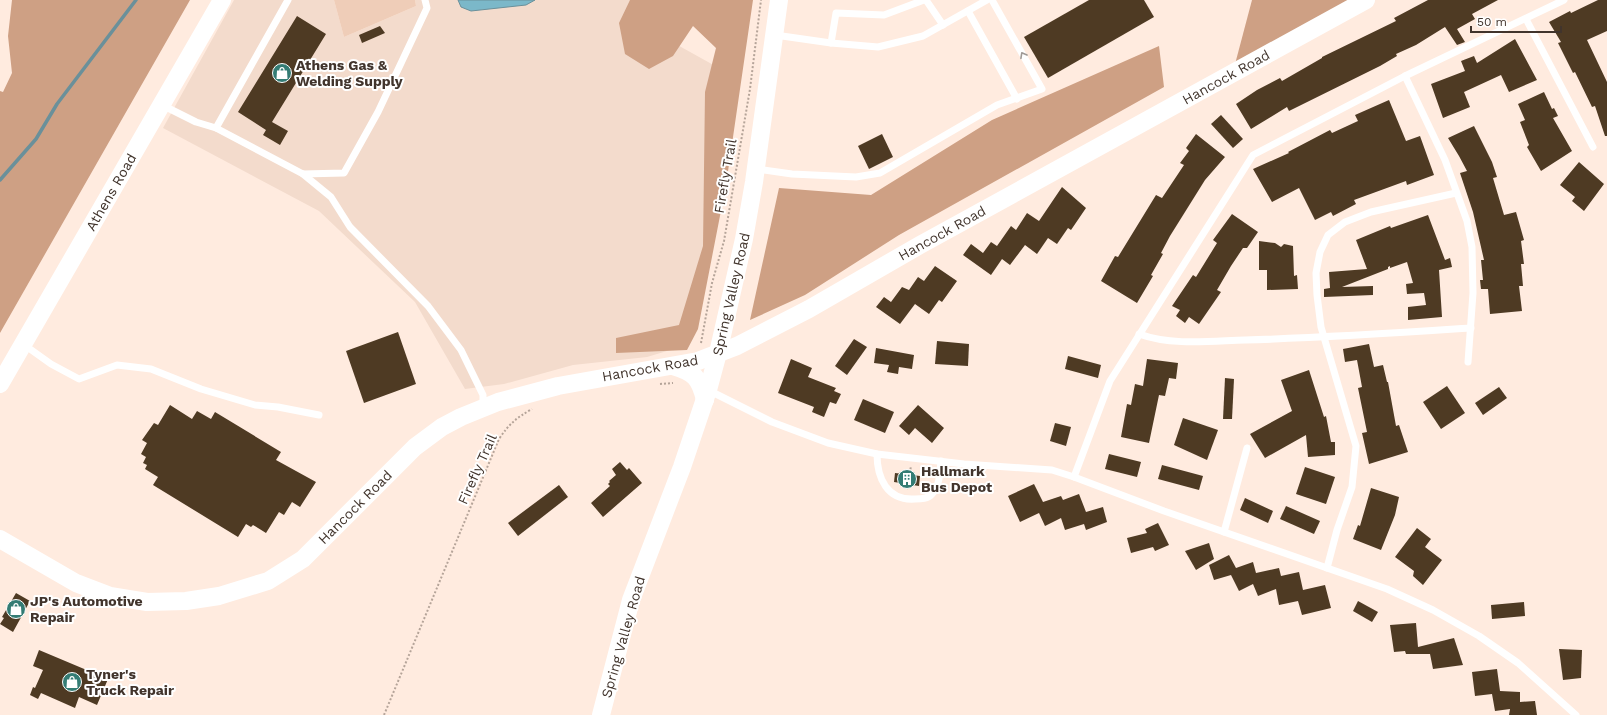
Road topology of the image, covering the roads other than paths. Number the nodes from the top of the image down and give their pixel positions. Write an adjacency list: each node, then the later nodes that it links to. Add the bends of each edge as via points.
1 (222, 0): 17 (street, Athens Road)
2 (288, 0): 18 (lane)
3 (425, 0): 21 (lane, via 427,8 378,112 344,173)
4 (779, 0): 13 (street, Spring Valley Road)
5 (925, 0): 12 (lane); 14 (lane, via 884,15 836,13)
6 (987, 0): 10 (lane)
7 (992, 0): 16 (lane, one-way to 7, via 1042,89)
8 (1366, 0): 27 (street, Hancock Road, via 927,241 768,332)
9 (1564, 0): 11 (lane)
10 (968, 11): 12 (lane); 16 (lane)
11 (1526, 19): 15 (lane); 19 (lane)
12 (943, 25): 14 (lane, via 923,36 878,47)
13 (774, 34): 14 (lane); 20 (street, Spring Valley Road)
14 (830, 43)
15 (1405, 76): 22 (lane, via 1445,160); 24 (lane, via 1253,155)
16 (1016, 99): 20 (lane, via 997,105 880,173 856,177 792,174)
17 (162, 105): 18 (lane, via 196,122); 26 (street, Athens Road)
18 (216, 128): 21 (lane)
19 (1593, 147)
20 (756, 169): 27 (street, Spring Valley Road, via 744,239)
21 (303, 174): 32 (lane, via 331,197 350,227 428,306 461,350 483,395)
22 (1456, 193): 23 (lane, via 1467,220 1472,247); 25 (lane, via 1371,212 1346,222 1328,235 1320,252 1316,273)
23 (1471, 328): 25 (lane); 28 (lane)
24 (1139, 334): 25 (lane, via 1152,339 1197,342); 37 (lane, via 1110,381)
25 (1324, 338): 40 (lane, via 1356,446 1352,487)
26 (23, 344): 30 (street, Athens Road); 33 (lane, via 51,364 79,379 117,365 151,369 201,389 255,405)
27 (718, 353): 29 (street, Hancock Road); 31 (street, Spring Valley Road)
28 (1468, 362)
29 (673, 366): 31 (street, via 693,374); 32 (street, Hancock Road, via 593,378)
30 (0, 384)
31 (706, 395): 35 (lane, via 828,443); 41 (street, Spring Valley Road, via 682,467 631,600)
32 (483, 408): 39 (street, Hancock Road, via 442,427 414,447 303,559 268,581 219,596 186,601 147,602 110,596 76,583)
33 (319, 415)
34 (1247, 448): 38 (lane)
35 (877, 454): 36 (lane); 36 (lane, via 877,466 885,485 901,498 924,499 932,494 938,483)
36 (941, 462): 37 (lane, via 1052,470)
37 (1074, 477): 38 (lane)
38 (1224, 532): 40 (lane)
39 (0, 539)
40 (1327, 568): 42 (lane, via 1387,589 1433,610 1479,636 1518,663)
41 (601, 715)
42 (1576, 715)

